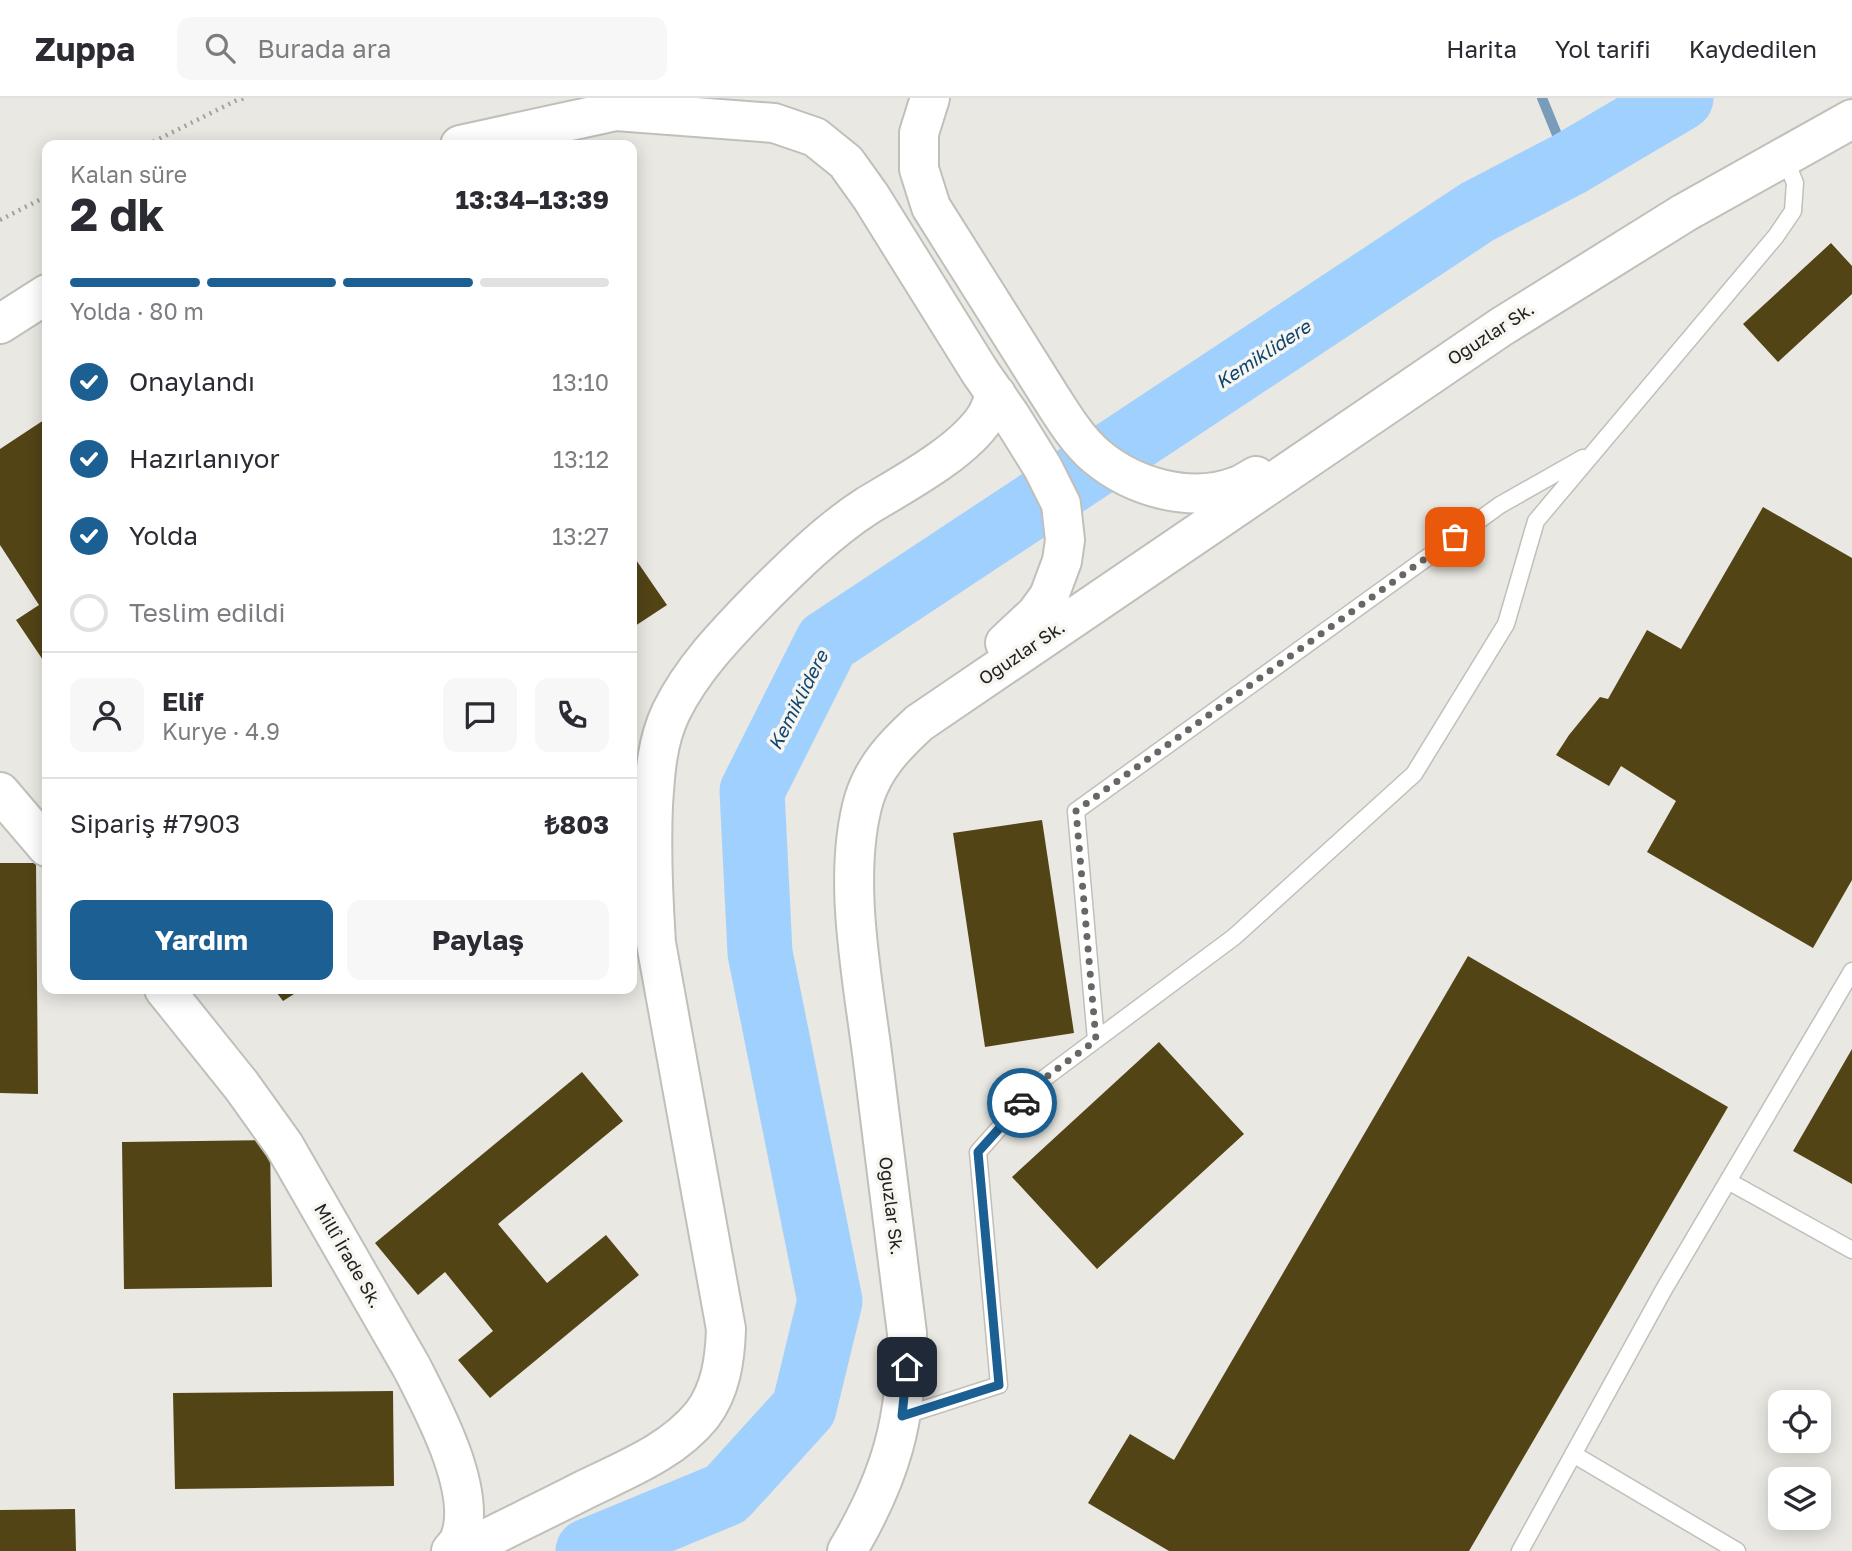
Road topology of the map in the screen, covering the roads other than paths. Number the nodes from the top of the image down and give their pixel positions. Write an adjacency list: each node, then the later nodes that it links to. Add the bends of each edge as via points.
1 (664, 98): 3 (street)
2 (930, 98): 10 (street, via 919,133 919,169 931,207 1070,425 1094,454 1123,476 1148,486 1192,492 1238,486)
3 (616, 111): 5 (street); 11 (street, via 774,122 815,137 853,171)
4 (1852, 119): 7 (street, Oğuzlar Sk.)
5 (551, 136): 6 (street)
6 (511, 140)
7 (1784, 156): 10 (street, Oğuzlar Sk., via 1602,263); 12 (lane, via 1795,183 1793,211)
8 (42, 297): 9 (street)
9 (0, 324)
10 (1424, 378): 13 (street, Oğuzlar Sk.)
11 (1003, 405): 13 (street, via 1061,504 1062,561 1049,596 1036,614); 24 (street, via 986,416 956,449 857,513 794,565 692,675 671,713 655,770 656,943 725,1319 722,1374 704,1413 666,1447)
12 (1594, 452): 18 (lane, via 1536,521 1506,624 1414,774 1234,937); 18 (lane, via 1500,505 1076,811)
13 (919, 723): 21 (street, Oğuzlar Sk., via 883,759 872,778 863,801 855,870 859,944 907,1333)
14 (0, 792): 15 (street)
15 (42, 841)
16 (1852, 971): 19 (lane)
17 (168, 994): 23 (street, Millî İrade Sk., via 284,1145 428,1400 452,1453 462,1491 463,1527)
18 (1096, 1040): 21 (lane, via 1042,1080 978,1152 999,1385)
19 (1728, 1181): 20 (lane); 22 (lane)
20 (1852, 1251)
21 (902, 1416): 25 (street, Oğuzlar Sk., via 881,1485)
22 (1573, 1454): 26 (lane); 27 (lane)
23 (451, 1551)
24 (462, 1551)
25 (847, 1551)
26 (1520, 1551)
27 (1737, 1551)

